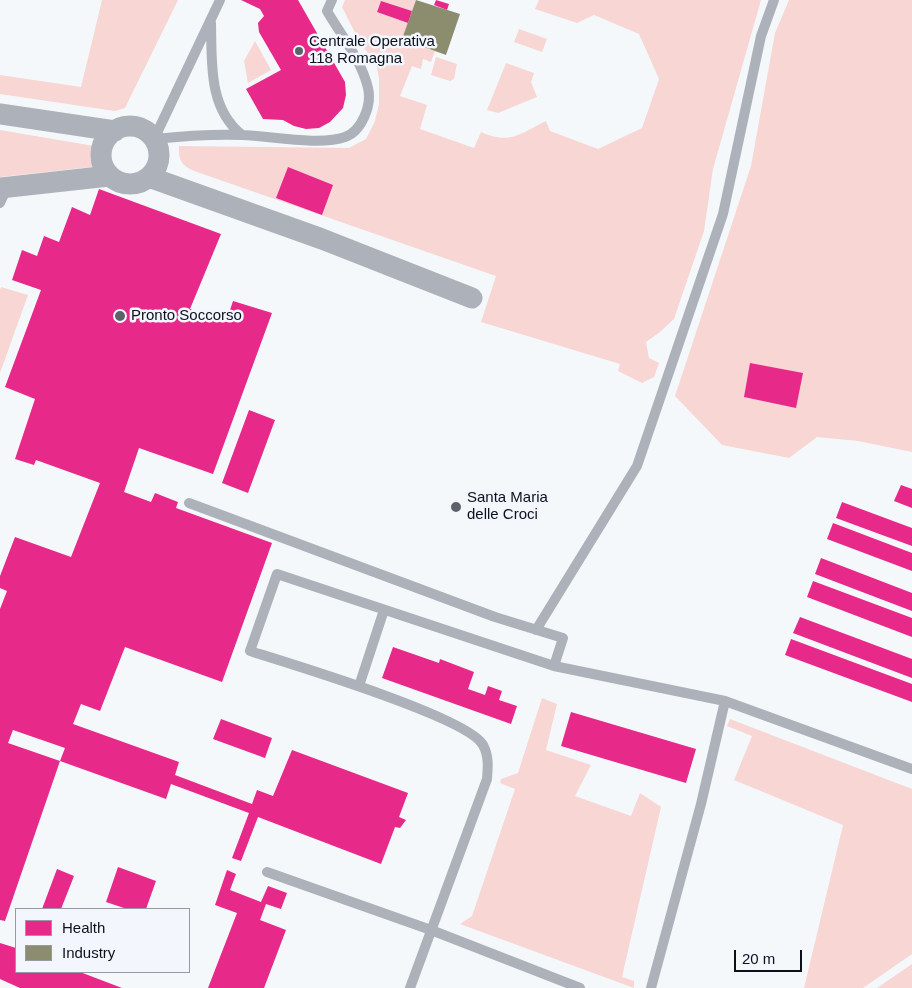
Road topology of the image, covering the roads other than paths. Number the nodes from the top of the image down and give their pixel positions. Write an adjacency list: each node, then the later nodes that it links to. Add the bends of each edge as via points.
1 (220, 0): 4 (lane)
2 (332, 0): 7 (lane, via 327,11 362,71 369,90 367,109 360,126 348,136 332,141)
3 (774, 0): 15 (lane, via 761,36 723,214 637,466)
4 (211, 20): 7 (lane, via 216,93 229,124); 8 (lane)
5 (0, 114): 6 (street)
6 (115, 131): 8 (street, via 132,126 141,128); 9 (street, via 101,152)
7 (242, 135): 8 (lane)
8 (154, 139): 10 (street, via 158,163)
9 (109, 176): 10 (street, via 125,184); 11 (street)
10 (149, 177): 12 (street)
11 (2, 193)
12 (472, 298)
13 (189, 502): 15 (lane)
14 (384, 610): 16 (lane); 17 (lane); 17 (lane, via 277,574 250,651)
15 (536, 630): 16 (lane, via 563,638)
16 (554, 666): 18 (lane)
17 (359, 686): 21 (lane, via 462,728 483,744 489,760 487,779)
18 (725, 701): 19 (lane); 24 (lane)
19 (912, 769)
20 (267, 872): 21 (lane)
21 (431, 930): 22 (lane); 23 (lane)
22 (410, 988)
23 (580, 988)
24 (651, 988)

